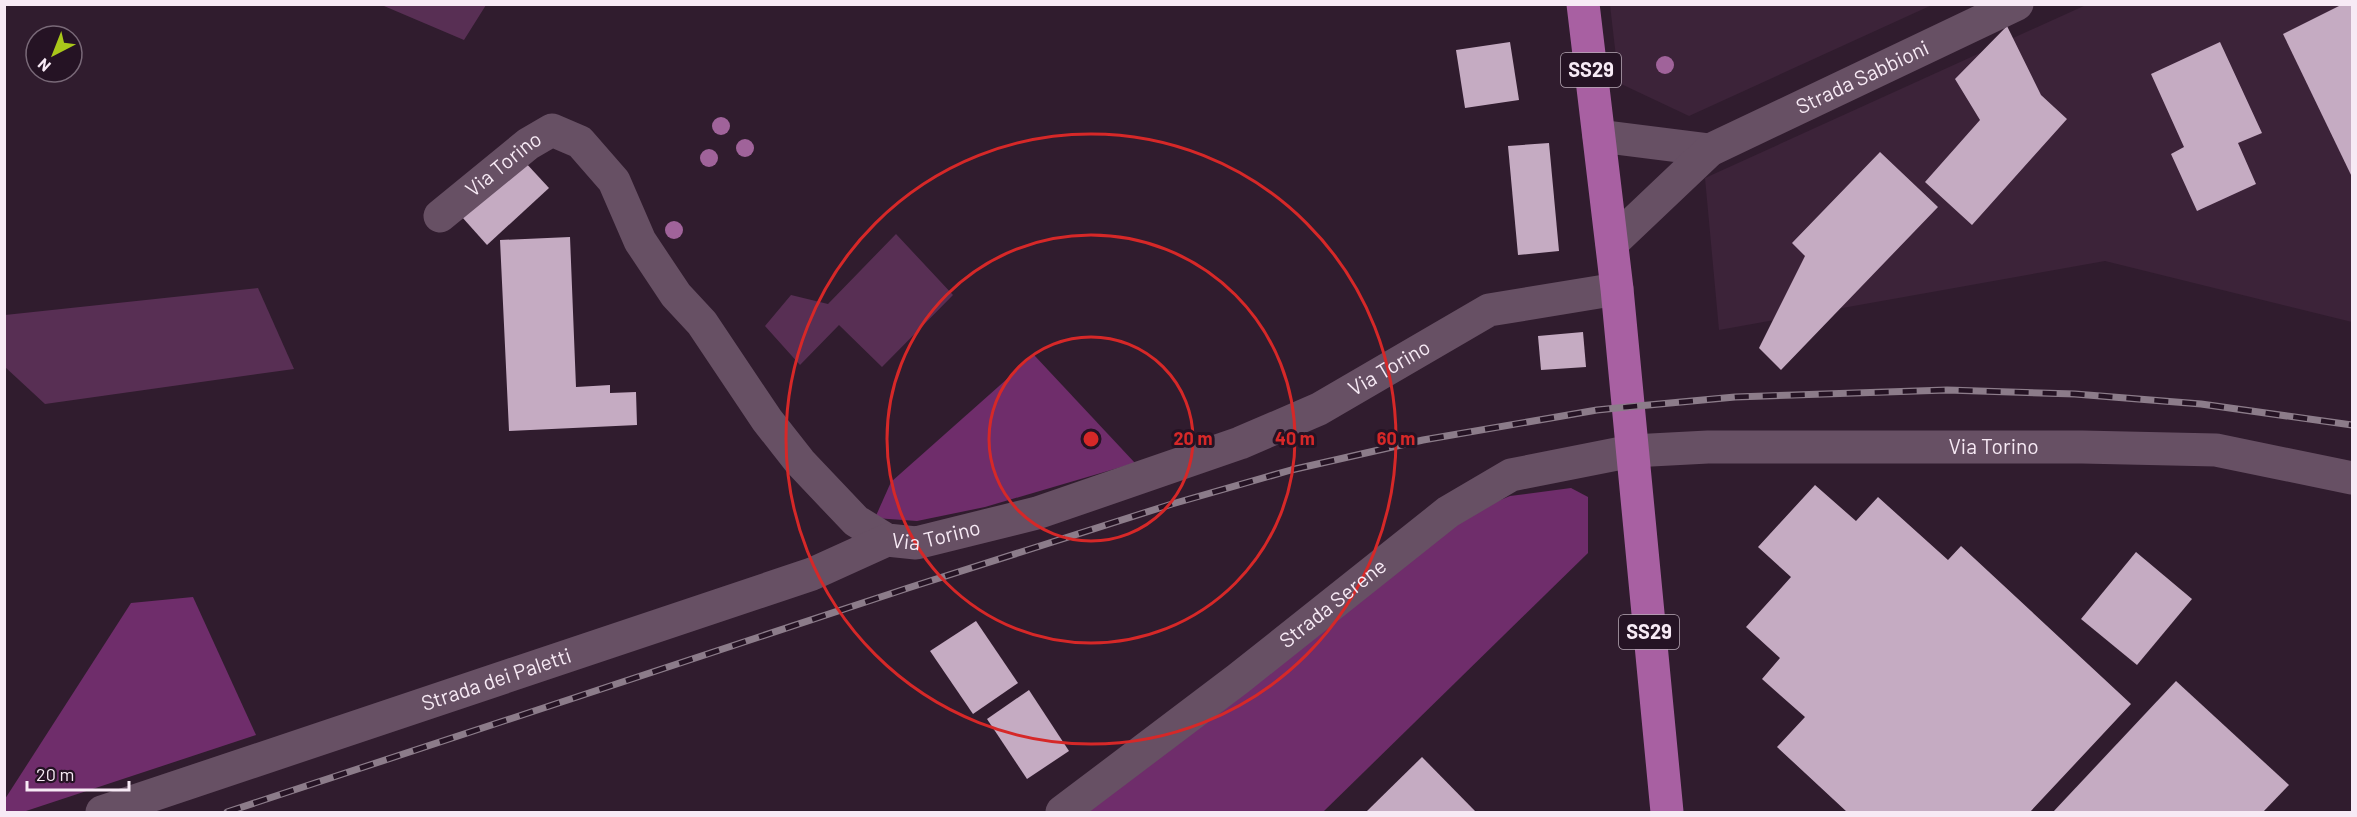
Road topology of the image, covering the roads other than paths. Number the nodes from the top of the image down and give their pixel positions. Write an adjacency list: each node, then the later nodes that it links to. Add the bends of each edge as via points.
1 (1583, 4): 3 (main road, SS29)
2 (2017, 4): 4 (street, Strada Sabbioni)
3 (1599, 136): 4 (street); 6 (main road, SS29)
4 (1710, 150): 6 (street, Strada Sabbioni)
5 (440, 216): 10 (street, Via Torino, via 528,144 552,130 580,142 614,181 640,241 676,295 702,323 767,420 800,462 856,521)
6 (1612, 243): 7 (main road, SS29)
7 (1617, 289): 8 (main road, SS29); 10 (street, Via Torino, via 1489,309 1319,409 1240,443 1036,513 916,543)
8 (1632, 451): 9 (street, Via Torino, via 1708,447 2216,450); 12 (street, Strada Serene, via 1511,475 1448,513); 13 (main road, SS29)
9 (2352, 478)
10 (887, 540): 11 (street, Strada dei Paletti, via 812,574)
11 (102, 813)
12 (1062, 813)
13 (1667, 813)

